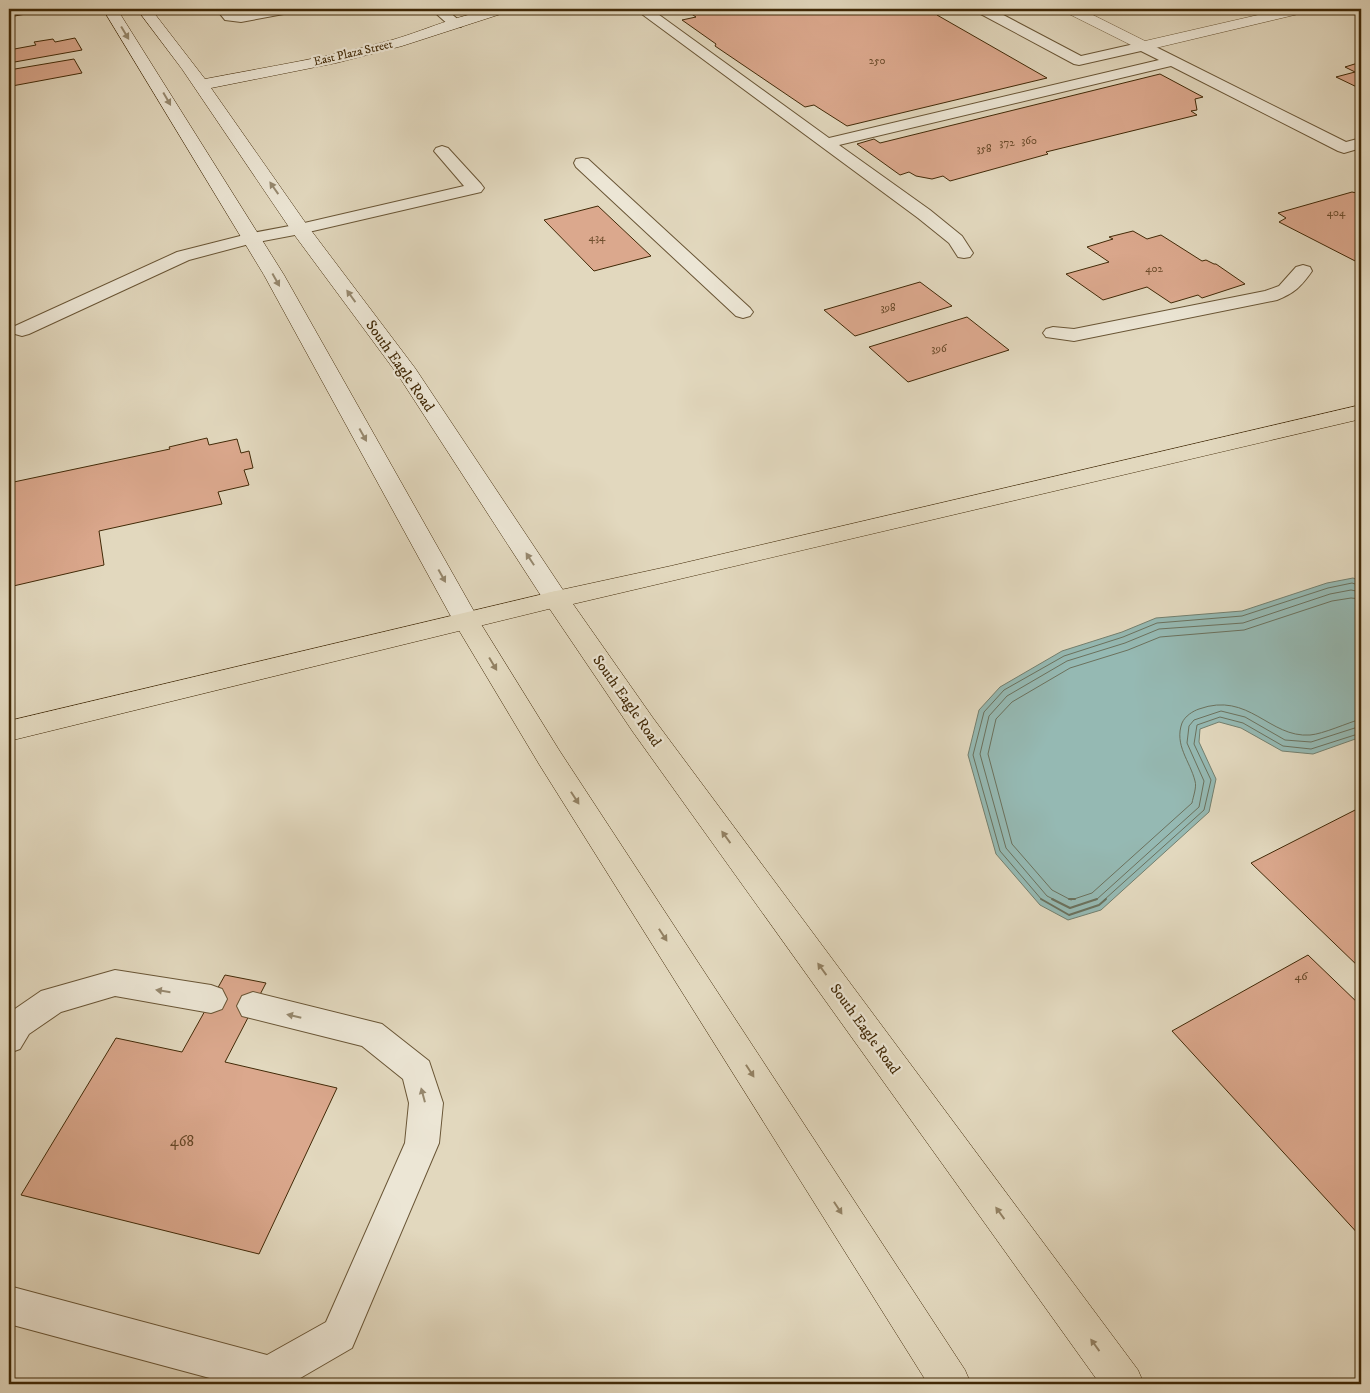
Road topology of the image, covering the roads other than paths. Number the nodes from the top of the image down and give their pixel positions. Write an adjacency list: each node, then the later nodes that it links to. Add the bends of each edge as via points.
1 (110, 9): 20 (main road, one-way to 20)
2 (144, 9): 14 (main road, South Eagle Road)
3 (223, 9): 4 (lane, via 230,17 241,18)
4 (289, 9)
5 (438, 9): 11 (lane)
6 (502, 9): 11 (main road, East Plaza Street)
7 (642, 9): 15 (lane)
8 (982, 9): 12 (lane, via 1079,61)
9 (1070, 9): 12 (main road)
10 (1302, 9): 12 (main road)
11 (456, 24): 14 (main road, East Plaza Street, via 336,58)
12 (1143, 46): 13 (lane)
13 (1172, 61): 15 (lane); 16 (lane, via 1344,148)
14 (201, 85): 19 (main road, South Eagle Road, one-way to 14)
15 (827, 143): 21 (lane, via 924,214 956,240)
16 (1361, 143)
17 (442, 151): 19 (lane, via 475,188)
18 (582, 163): 23 (lane)
19 (300, 229): 20 (lane); 27 (main road, South Eagle Road, one-way to 19, via 407,373)
20 (252, 238): 24 (lane, via 183,256); 28 (main road, one-way to 28)
21 (964, 253)
22 (1303, 271): 25 (lane, via 1286,290 1270,296 1074,335)
23 (743, 312)
24 (22, 330)
25 (1053, 333)
26 (1361, 412): 27 (main road)
27 (556, 600): 28 (main road); 35 (main road, South Eagle Road, one-way to 27)
28 (467, 622): 29 (main road); 34 (main road, one-way to 34, via 549,757)
29 (9, 731)
30 (211, 999): 32 (lane, one-way to 32, via 115,983 52,1002)
31 (253, 1006): 33 (lane, one-way to 31, via 269,1375 339,1335 422,1143 426,1103 417,1070 371,1034)
32 (13, 1031)
33 (9, 1305)
34 (951, 1384)
35 (1124, 1384)

